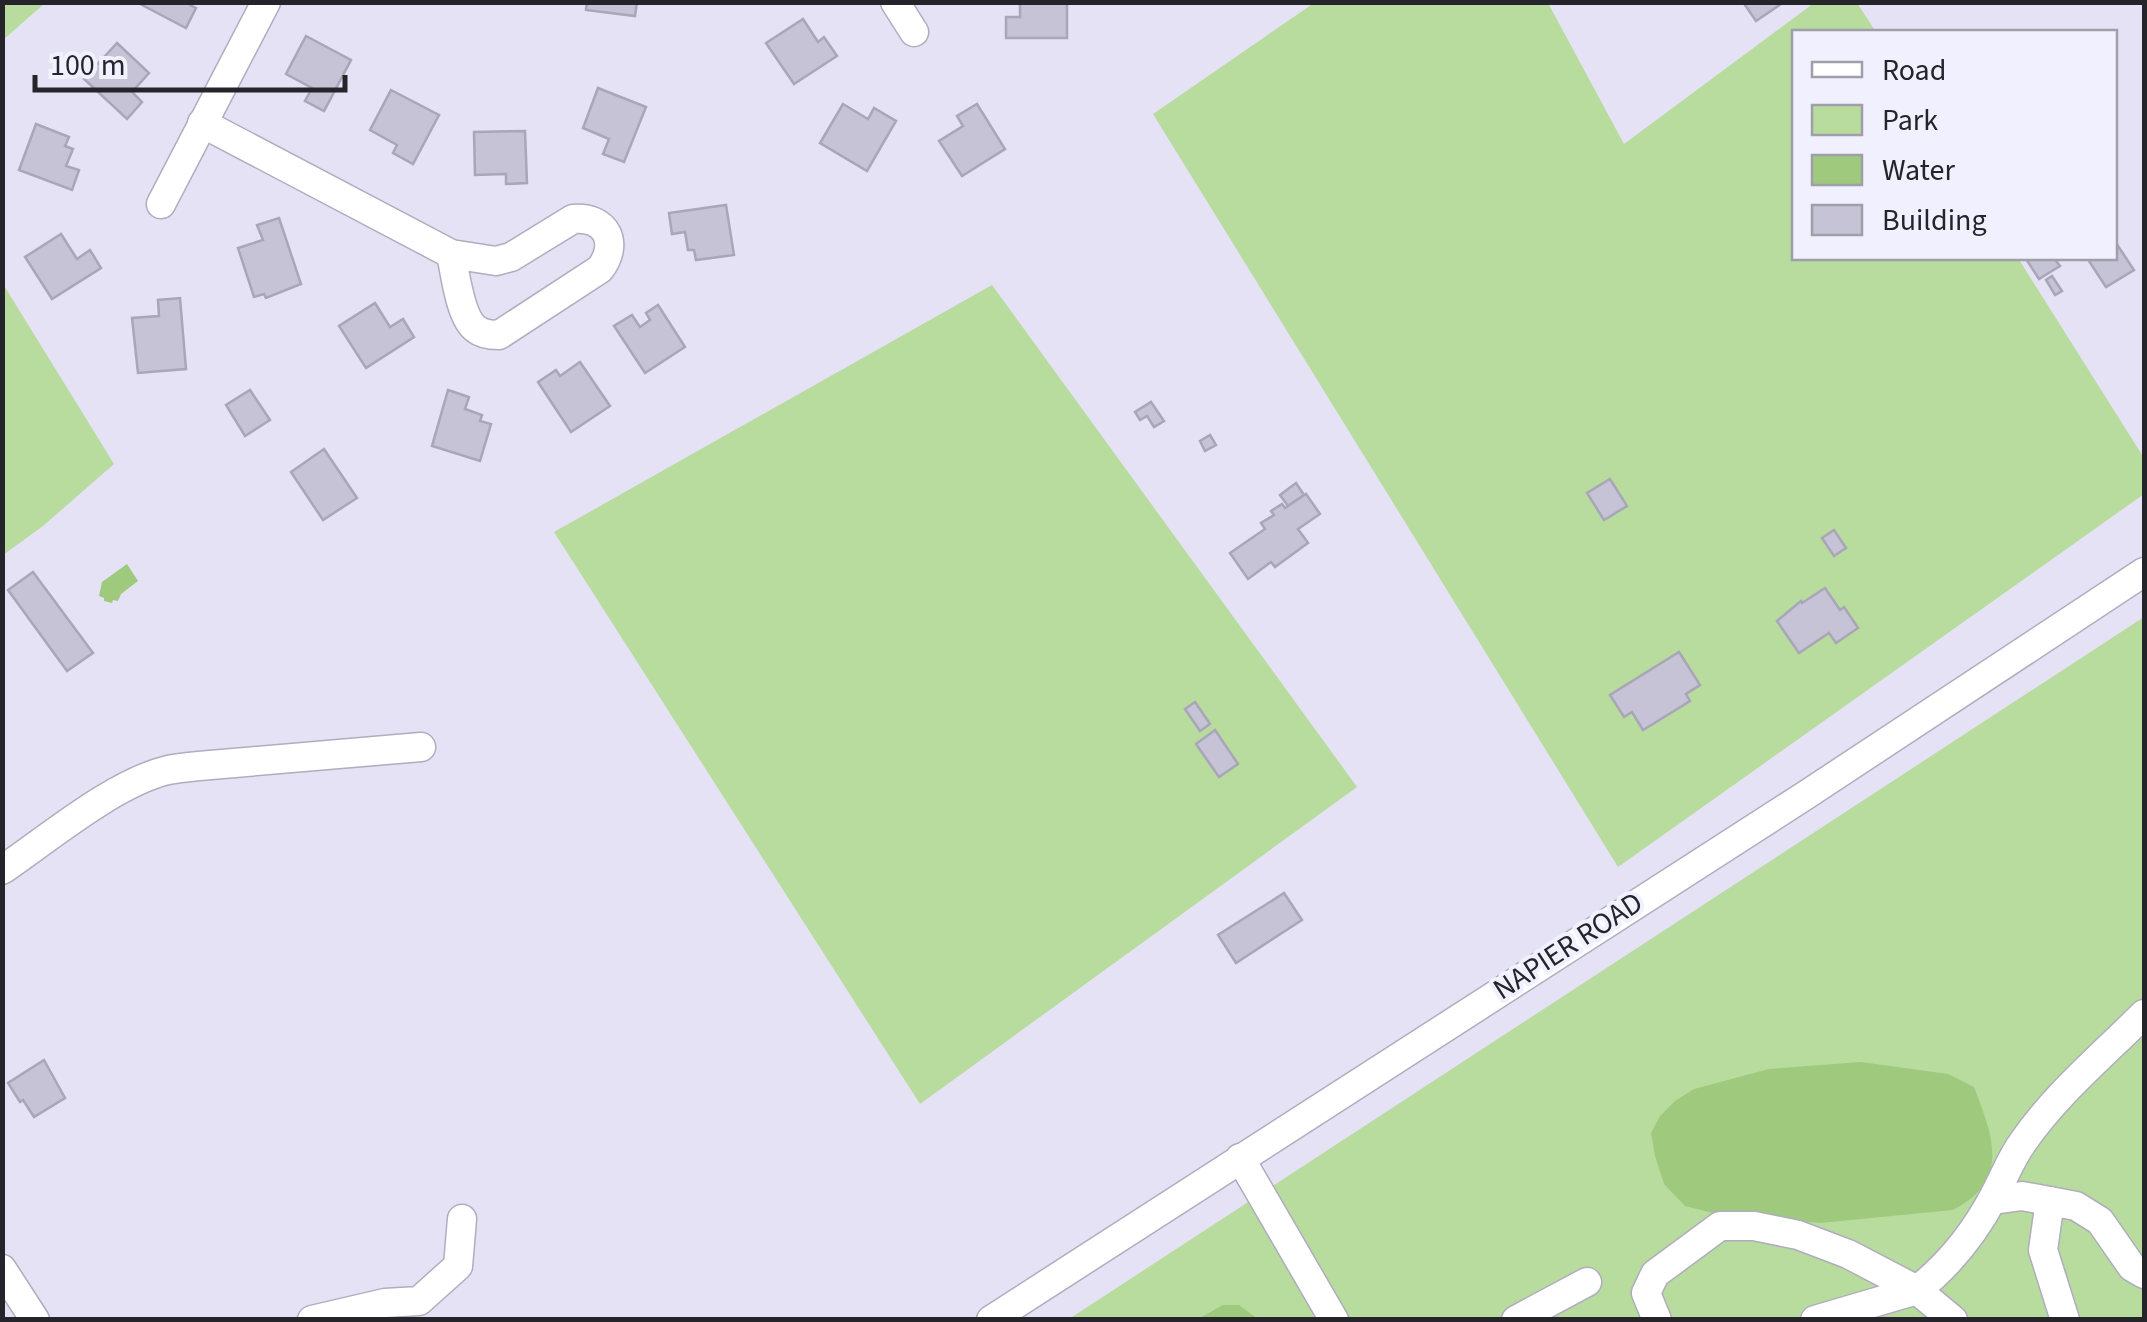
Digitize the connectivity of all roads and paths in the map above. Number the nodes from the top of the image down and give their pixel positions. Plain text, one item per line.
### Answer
1 (266, 2) edge
2 (895, 2) edge
3 (914, 32) dead end
4 (202, 123) junction
5 (161, 204) dead end
6 (451, 254) junction
7 (2144, 572) edge
8 (421, 747) dead end
9 (2, 870) edge
10 (2144, 1014) edge
11 (1240, 1158) junction
12 (1992, 1200) junction
13 (2050, 1202) junction
14 (462, 1219) dead end
15 (2144, 1274) edge
16 (6, 1281) edge
17 (1587, 1282) dead end
18 (1917, 1290) junction
19 (35, 1320) edge
20 (312, 1320) edge
21 (991, 1320) edge
22 (1334, 1320) edge
23 (1516, 1320) edge
24 (1657, 1320) edge
25 (1814, 1320) edge
26 (1954, 1320) edge
27 (2065, 1320) edge

1 - 4 street
2 - 3 street
4 - 5 street
4 - 6 street
6 - 6 street
7 - 11 street, NAPIER ROAD
8 - 9 street
10 - 12 street
11 - 21 street, NAPIER ROAD
11 - 22 street
12 - 13 street
12 - 18 street
13 - 15 street
13 - 27 street
14 - 20 street
16 - 19 street
17 - 23 street
18 - 24 street
18 - 25 street
18 - 26 street

